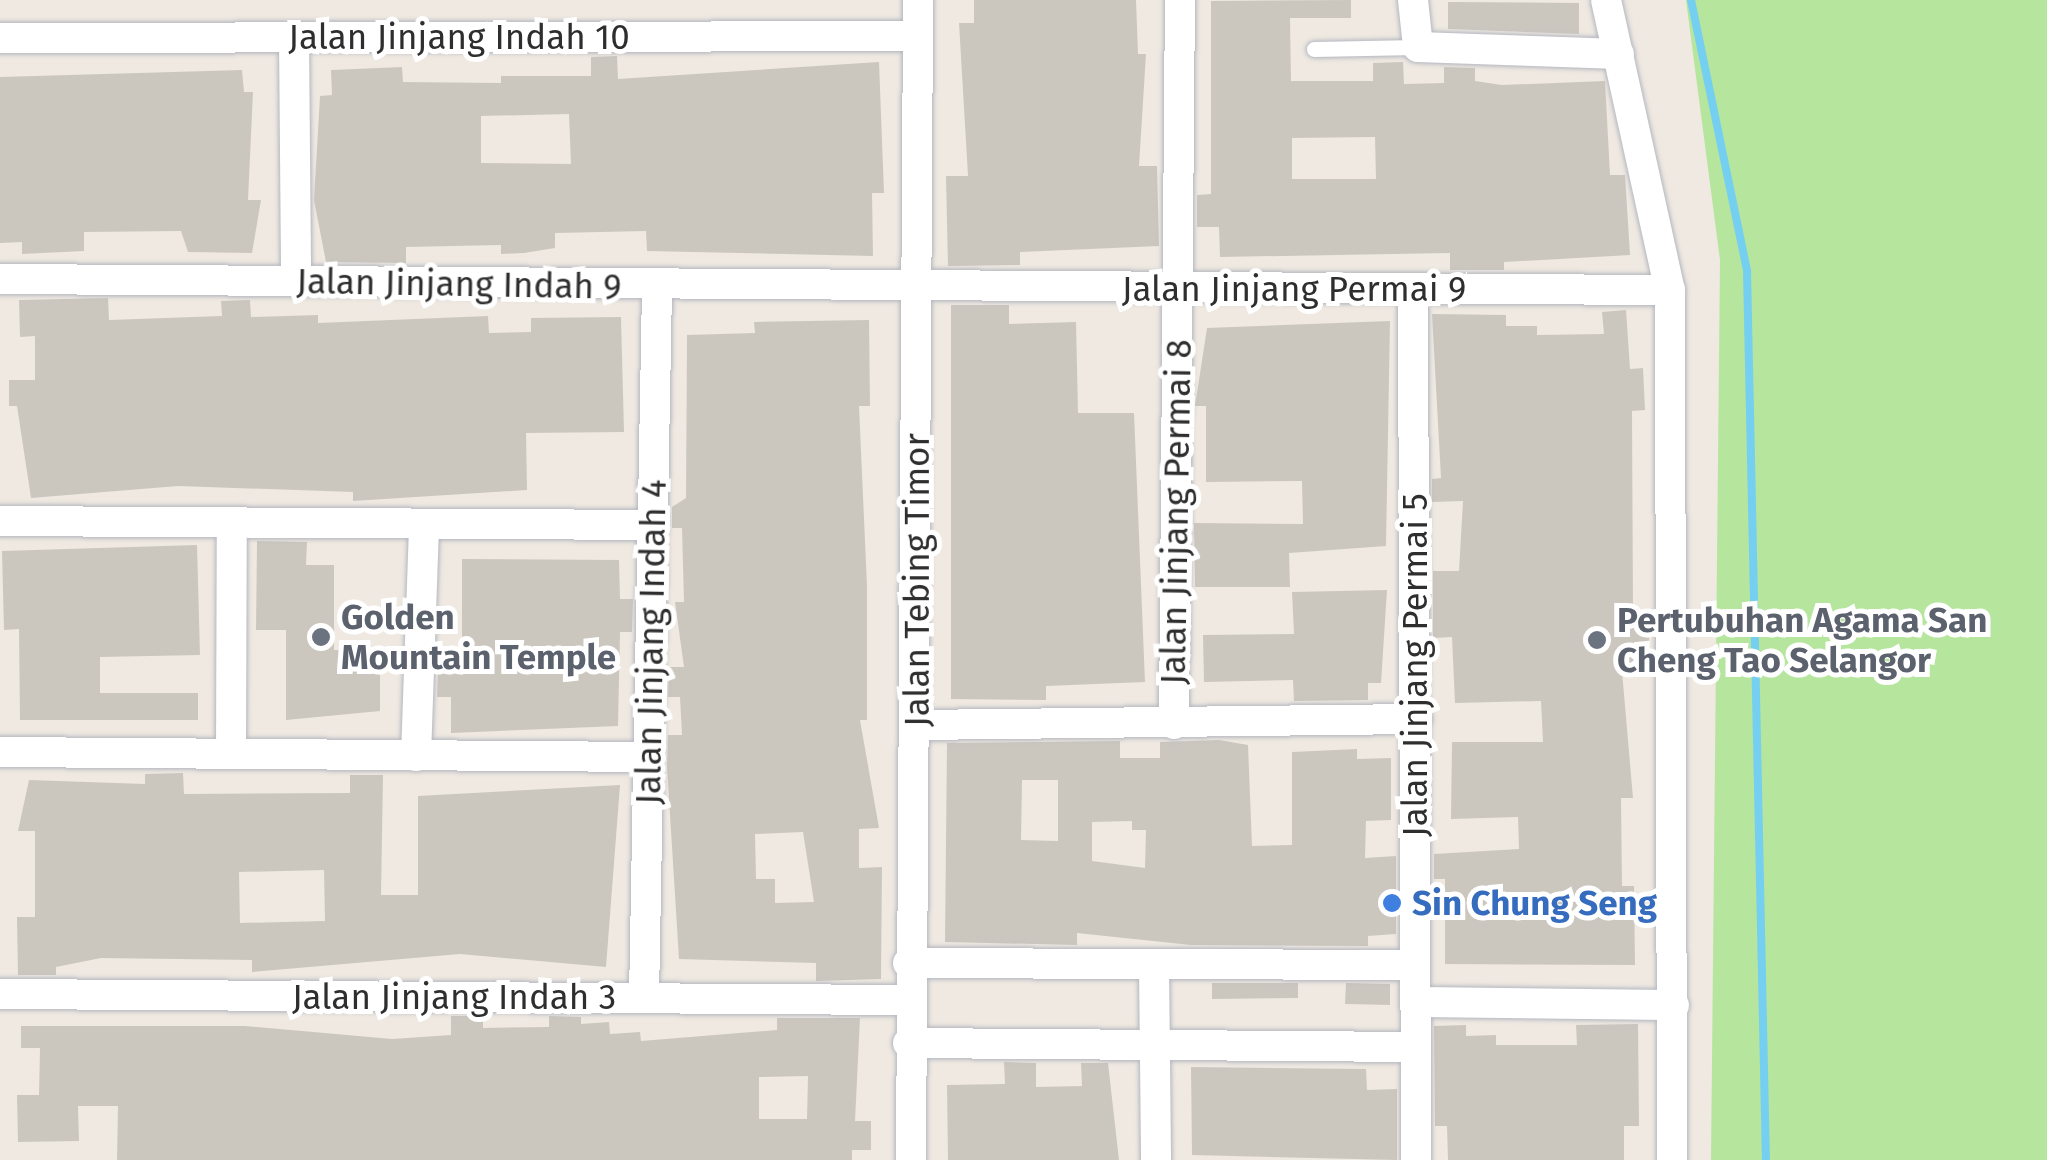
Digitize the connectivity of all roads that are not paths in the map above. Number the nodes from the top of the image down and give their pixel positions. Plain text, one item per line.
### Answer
1 (918, 0) edge
2 (1180, 0) edge
3 (1413, 0) edge
4 (1606, 0) edge
5 (918, 36) junction
6 (0, 38) edge
7 (294, 38) junction
8 (1418, 47) junction
9 (1314, 49) dead end
10 (1619, 54) junction
11 (0, 279) edge
12 (296, 282) junction
13 (657, 286) junction
14 (918, 288) junction
15 (1178, 289) junction
16 (1413, 290) junction
17 (1670, 290) junction
18 (0, 521) edge
19 (232, 522) junction
20 (424, 524) junction
21 (652, 525) junction
22 (1416, 719) junction
23 (1174, 724) junction
24 (917, 725) junction
25 (0, 752) edge
26 (231, 754) junction
27 (416, 756) junction
28 (648, 757) junction
29 (908, 963) junction
30 (1414, 964) junction
31 (1154, 965) junction
32 (0, 994) edge
33 (644, 998) junction
34 (908, 1000) junction
35 (1415, 1002) junction
36 (1674, 1005) junction
37 (908, 1043) junction
38 (1156, 1045) junction
39 (1415, 1047) junction
40 (911, 1160) edge
41 (1156, 1160) edge
42 (1416, 1160) edge
43 (1672, 1160) edge

1 - 5 street, Jalan Tebing Timor
2 - 15 street, Jalan Jinjang Permai 8
3 - 8 street
4 - 10 street
5 - 7 street, Jalan Jinjang Indah 10
5 - 14 street, Jalan Tebing Timor
6 - 7 street, Jalan Jinjang Indah 10
7 - 12 street
8 - 9 lane
8 - 10 street
10 - 17 street
11 - 12 street, Jalan Jinjang Indah 9
12 - 13 street, Jalan Jinjang Indah 9
13 - 14 street, Jalan Jinjang Indah 9
13 - 21 street, Jalan Jinjang Indah 4
14 - 15 street, Jalan Jinjang Permai 9
14 - 24 street, Jalan Tebing Timor
15 - 16 street, Jalan Jinjang Permai 9
15 - 23 street, Jalan Jinjang Permai 8
16 - 17 street, Jalan Jinjang Permai 9
16 - 22 street, Jalan Jinjang Permai 5
17 - 36 street
18 - 19 street
19 - 20 street
19 - 26 street
20 - 21 street
20 - 27 street
21 - 28 street, Jalan Jinjang Indah 4
22 - 23 street
22 - 30 street, Jalan Jinjang Permai 5
23 - 24 street
24 - 29 street, Jalan Tebing Timor
25 - 26 street
26 - 27 street
27 - 28 street
28 - 33 street, Jalan Jinjang Indah 4
29 - 31 street
29 - 34 street, Jalan Tebing Timor
30 - 31 street
30 - 35 street, Jalan Jinjang Permai 5
31 - 38 street
32 - 33 street, Jalan Jinjang Indah 3
33 - 34 street, Jalan Jinjang Indah 3
34 - 37 street, Jalan Tebing Timor
35 - 36 street
35 - 39 street, Jalan Jinjang Permai 5
36 - 43 street
37 - 38 street
37 - 40 street, Jalan Tebing Timor
38 - 39 street
38 - 41 street
39 - 42 street, Jalan Jinjang Permai 5

